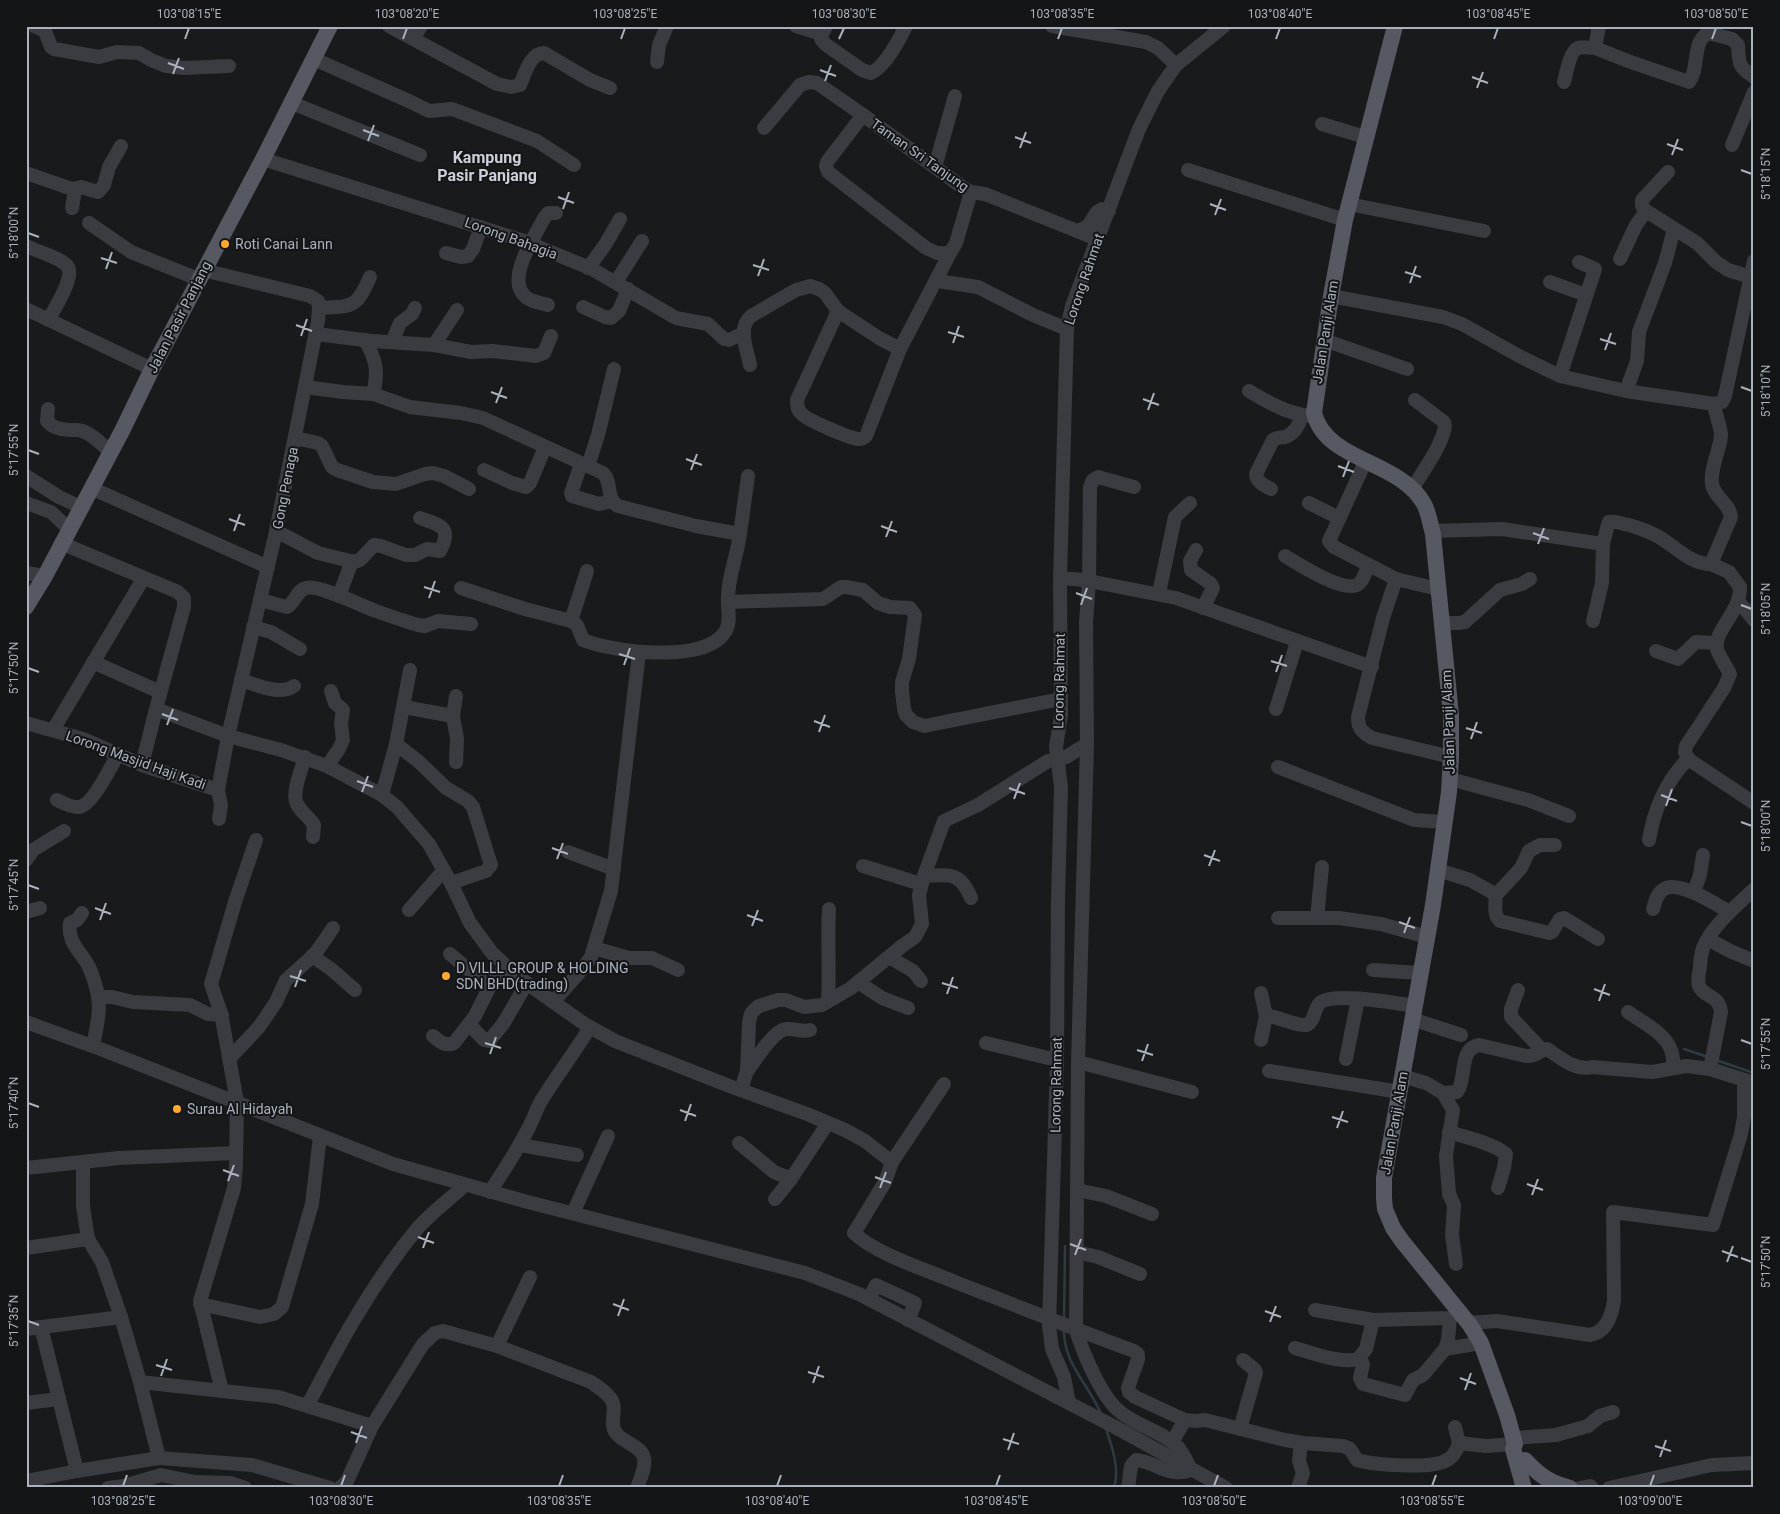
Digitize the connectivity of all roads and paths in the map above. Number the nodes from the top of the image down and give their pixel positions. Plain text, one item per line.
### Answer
1 (34, 26) edge
2 (330, 26) edge
3 (389, 26) edge
4 (421, 26) edge
5 (667, 26) edge
6 (796, 26) edge
7 (906, 26) edge
8 (1052, 26) edge
9 (1224, 26) edge
10 (1396, 26) edge
11 (1599, 26) edge
12 (824, 30) edge
13 (1700, 31) edge
14 (412, 38) junction
15 (1595, 48) junction
16 (314, 59) junction
17 (657, 62) dead end
18 (1176, 65) junction
19 (229, 66) dead end
20 (1754, 77) edge
21 (1564, 82) dead end
22 (610, 88) dead end
23 (1754, 92) edge
24 (955, 96) dead end
25 (292, 104) junction
26 (863, 116) junction
27 (1322, 124) dead end
28 (764, 128) dead end
29 (1366, 137) junction
30 (1732, 145) dead end
31 (121, 146) dead end
32 (420, 154) dead end
33 (263, 159) junction
34 (574, 165) dead end
35 (936, 167) junction
36 (1188, 170) dead end
37 (1668, 172) dead end
38 (26, 173) edge
39 (75, 190) junction
40 (971, 192) junction
41 (1349, 204) junction
42 (72, 208) dead end
43 (1109, 211) junction
44 (1646, 211) junction
45 (556, 213) dead end
46 (620, 219) dead end
47 (1345, 220) junction
48 (89, 223) dead end
49 (481, 227) junction
50 (1674, 229) junction
51 (1078, 231) junction
52 (1484, 231) dead end
53 (1097, 239) junction
54 (642, 242) dead end
55 (530, 243) junction
56 (26, 246) edge
57 (446, 253) dead end
58 (950, 253) junction
59 (1620, 258) dead end
60 (1754, 261) edge
61 (1579, 262) dead end
62 (588, 268) junction
63 (201, 274) junction
64 (370, 277) dead end
65 (1752, 277) edge
66 (936, 281) junction
67 (1550, 282) dead end
68 (622, 286) junction
69 (1586, 295) junction
70 (1331, 296) junction
71 (548, 305) dead end
72 (583, 307) dead end
73 (319, 308) junction
74 (415, 308) dead end
75 (26, 309) edge
76 (457, 310) dead end
77 (838, 311) junction
78 (48, 320) junction
79 (1067, 329) junction
80 (744, 333) junction
81 (316, 334) junction
82 (551, 336) dead end
83 (365, 340) junction
84 (1324, 340) junction
85 (392, 342) junction
86 (434, 345) junction
87 (900, 350) junction
88 (750, 365) dead end
89 (152, 369) junction
90 (614, 369) dead end
91 (1407, 369) dead end
92 (1560, 376) junction
93 (305, 387) junction
94 (1249, 391) dead end
95 (1626, 391) junction
96 (373, 394) junction
97 (1415, 400) dead end
98 (1714, 404) junction
99 (48, 409) dead end
100 (1308, 416) junction
101 (295, 438) junction
102 (545, 447) junction
103 (111, 452) junction
104 (1366, 460) junction
105 (584, 465) junction
106 (484, 470) dead end
107 (26, 476) edge
108 (748, 476) dead end
109 (1134, 486) dead end
110 (92, 488) junction
111 (469, 489) dead end
112 (1271, 489) dead end
113 (1412, 489) junction
114 (612, 501) junction
115 (26, 503) edge
116 (1190, 503) dead end
117 (1309, 503) dead end
118 (81, 507) junction
119 (420, 518) dead end
120 (1340, 518) junction
121 (69, 529) junction
122 (276, 531) junction
123 (1432, 531) junction
124 (740, 534) junction
125 (61, 543) junction
126 (1603, 544) junction
127 (1196, 550) dead end
128 (1284, 556) dead end
129 (352, 561) junction
130 (1711, 564) junction
131 (1368, 565) junction
132 (268, 567) junction
133 (587, 571) dead end
134 (26, 573) edge
135 (45, 576) junction
136 (1065, 578) junction
137 (143, 579) junction
138 (1396, 579) junction
139 (1530, 579) dead end
140 (1087, 580) junction
141 (461, 588) dead end
142 (1438, 589) junction
143 (1159, 593) junction
144 (338, 596) junction
145 (260, 600) junction
146 (1738, 601) junction
147 (728, 602) junction
148 (26, 607) edge
149 (1203, 608) junction
150 (1754, 620) edge
151 (571, 621) junction
152 (1593, 621) dead end
153 (1442, 622) junction
154 (471, 624) dead end
155 (254, 627) junction
156 (1297, 642) junction
157 (1717, 643) junction
158 (300, 649) dead end
159 (1656, 651) dead end
160 (639, 653) junction
161 (93, 662) junction
162 (1372, 667) junction
163 (410, 670) dead end
164 (241, 680) junction
165 (294, 686) dead end
166 (331, 691) dead end
167 (160, 692) junction
168 (456, 696) dead end
169 (1061, 699) junction
170 (404, 707) junction
171 (156, 709) junction
172 (1276, 709) dead end
173 (453, 716) junction
174 (26, 723) edge
175 (53, 730) junction
176 (228, 736) junction
177 (396, 744) junction
178 (1084, 745) junction
179 (118, 754) junction
180 (305, 757) junction
181 (1062, 757) junction
182 (1451, 757) junction
183 (1688, 759) junction
184 (456, 762) dead end
185 (142, 764) junction
186 (327, 766) junction
187 (1278, 767) dead end
188 (1450, 779) junction
189 (218, 790) junction
190 (382, 795) junction
191 (57, 800) dead end
192 (1754, 803) edge
193 (1569, 816) dead end
194 (219, 818) dead end
195 (1445, 822) junction
196 (64, 831) dead end
197 (313, 836) dead end
198 (256, 840) dead end
199 (1649, 840) dead end
200 (1555, 845) dead end
201 (568, 852) dead end
202 (1703, 855) dead end
203 (26, 860) edge
204 (863, 866) dead end
205 (1322, 867) dead end
206 (614, 869) junction
207 (444, 870) junction
208 (1438, 870) junction
209 (922, 880) junction
210 (451, 883) junction
211 (1754, 889) edge
212 (1694, 892) junction
213 (1496, 896) junction
214 (971, 898) dead end
215 (829, 908) dead end
216 (1653, 909) dead end
217 (409, 910) dead end
218 (1729, 912) junction
219 (82, 913) dead end
220 (1278, 918) dead end
221 (1317, 918) junction
222 (333, 928) dead end
223 (1427, 937) junction
224 (1598, 939) dead end
225 (1708, 939) junction
226 (594, 948) junction
227 (450, 954) dead end
228 (312, 956) junction
229 (889, 957) junction
230 (1754, 961) edge
231 (506, 967) junction
232 (678, 970) dead end
233 (1373, 970) dead end
234 (1420, 973) junction
235 (921, 981) dead end
236 (858, 982) junction
237 (527, 983) junction
238 (489, 987) junction
239 (355, 990) dead end
240 (1518, 990) dead end
241 (1261, 993) dead end
242 (98, 997) junction
243 (1358, 999) junction
244 (828, 1001) junction
245 (553, 1002) junction
246 (908, 1008) dead end
247 (1413, 1012) junction
248 (1628, 1012) dead end
249 (222, 1015) junction
250 (1266, 1016) junction
251 (26, 1022) edge
252 (469, 1024) junction
253 (590, 1027) junction
254 (810, 1030) dead end
255 (1461, 1035) dead end
256 (433, 1036) dead end
257 (1261, 1040) dead end
258 (986, 1043) dead end
259 (93, 1046) junction
260 (1542, 1050) junction
261 (229, 1059) junction
262 (1346, 1059) dead end
263 (1057, 1060) junction
264 (1078, 1062) junction
265 (1712, 1062) junction
266 (1674, 1067) junction
267 (747, 1071) junction
268 (1269, 1071) dead end
269 (1749, 1081) edge
270 (944, 1084) dead end
271 (1401, 1084) junction
272 (741, 1090) junction
273 (1192, 1092) dead end
274 (1443, 1093) junction
275 (237, 1102) junction
276 (828, 1123) junction
277 (1449, 1132) junction
278 (320, 1136) junction
279 (608, 1136) dead end
280 (739, 1143) dead end
281 (520, 1145) junction
282 (236, 1154) junction
283 (577, 1154) dead end
284 (82, 1162) junction
285 (892, 1162) junction
286 (26, 1168) edge
287 (791, 1179) junction
288 (464, 1184) junction
289 (1498, 1188) dead end
290 (1077, 1190) junction
291 (490, 1192) junction
292 (775, 1200) dead end
293 (573, 1213) junction
294 (1152, 1214) dead end
295 (88, 1239) junction
296 (26, 1248) edge
297 (1076, 1252) junction
298 (1456, 1264) dead end
299 (1140, 1274) dead end
300 (530, 1277) dead end
301 (200, 1304) junction
302 (1315, 1310) dead end
303 (121, 1317) junction
304 (1459, 1317) junction
305 (1051, 1319) junction
306 (1374, 1320) junction
307 (41, 1327) junction
308 (26, 1329) edge
309 (1074, 1330) junction
310 (1481, 1343) junction
311 (497, 1346) junction
312 (1295, 1348) dead end
313 (1445, 1349) junction
314 (1359, 1358) junction
315 (1243, 1360) dead end
316 (140, 1382) junction
317 (222, 1391) junction
318 (59, 1399) junction
319 (1140, 1399) junction
320 (26, 1403) edge
321 (1069, 1403) junction
322 (308, 1405) junction
323 (1613, 1412) dead end
324 (1133, 1420) junction
325 (1185, 1420) junction
326 (372, 1426) junction
327 (1455, 1426) dead end
328 (1240, 1429) junction
329 (1515, 1441) junction
330 (1172, 1442) junction
331 (1301, 1443) junction
332 (1459, 1443) junction
333 (159, 1458) junction
334 (1522, 1463) junction
335 (1754, 1463) edge
336 (77, 1470) junction
337 (1191, 1470) junction
338 (26, 1481) edge
339 (108, 1488) edge
340 (245, 1488) edge
341 (330, 1488) edge
342 (340, 1488) edge
343 (637, 1488) edge
344 (1128, 1488) edge
345 (1226, 1488) edge
346 (1298, 1488) edge
347 (1512, 1488) edge
348 (1524, 1488) edge
349 (1534, 1488) edge
350 (1570, 1488) edge
351 (1580, 1488) edge
352 (1592, 1488) edge
353 (1609, 1488) edge

1 - 19 street
2 - 16 main road, Jalan Pasir Panjang
3 - 14 street
4 - 14 street
5 - 17 street
6 - 12 street
7 - 12 street
8 - 18 street
9 - 18 street, Lorong Rahmat
10 - 29 main road, Jalan Panji Alam
11 - 15 street
13 - 15 street
13 - 20 street
14 - 22 street
15 - 21 street
16 - 25 main road, Jalan Pasir Panjang
16 - 34 street
18 - 43 street, Lorong Rahmat
23 - 30 street
24 - 35 street
25 - 32 street
25 - 33 main road, Jalan Pasir Panjang
26 - 28 street
26 - 35 street, Taman Sri Tanjung
26 - 58 street, Taman Sri Tanjung
27 - 29 street
29 - 41 main road, Jalan Panji Alam
31 - 39 street
33 - 49 street, Lorong Bahagia
33 - 63 main road, Jalan Pasir Panjang
35 - 40 street, Taman Sri Tanjung
36 - 47 street
37 - 44 street
38 - 39 street
39 - 42 street
40 - 51 street, Taman Sri Tanjung
40 - 58 street
41 - 47 main road, Jalan Panji Alam
41 - 52 street
43 - 51 street
43 - 53 street, Lorong Rahmat
44 - 50 street
44 - 59 street
45 - 55 street
46 - 62 street
47 - 70 main road, Jalan Panji Alam
48 - 63 street
49 - 55 street, Lorong Bahagia
49 - 57 street
50 - 65 street
50 - 95 street
51 - 53 street, Taman Sri Tanjung
53 - 79 street, Lorong Rahmat
54 - 68 street
55 - 62 street, Lorong Bahagia
55 - 71 street
56 - 78 street
58 - 66 street
60 - 65 street
61 - 69 street
62 - 68 street, Lorong Bahagia
63 - 73 street
63 - 89 main road, Jalan Pasir Panjang
64 - 73 street
65 - 98 street
66 - 79 street
66 - 87 street
67 - 69 street
68 - 72 street
68 - 80 street, Lorong Bahagia
69 - 92 street
70 - 84 main road, Jalan Panji Alam
70 - 92 street
73 - 81 street, Gong Penaga
74 - 85 street
75 - 78 street
76 - 86 street
77 - 80 street
77 - 87 street
77 - 87 street
78 - 89 street
79 - 136 street, Lorong Rahmat
80 - 88 street
81 - 83 street
81 - 93 street, Gong Penaga
82 - 86 street
83 - 85 street
83 - 96 street
84 - 91 street
84 - 100 main road, Jalan Panji Alam
85 - 86 street
89 - 103 main road, Jalan Pasir Panjang
90 - 105 street
92 - 95 street
93 - 96 street
93 - 101 street, Gong Penaga
94 - 100 street
95 - 98 street
96 - 102 street
97 - 113 street
98 - 130 street
99 - 103 street
100 - 104 main road, Jalan Panji Alam
100 - 112 street
101 - 111 street
101 - 122 street, Gong Penaga
102 - 105 street
102 - 106 street
103 - 110 main road, Jalan Pasir Panjang
104 - 113 main road, Jalan Panji Alam
104 - 120 street
105 - 114 street
105 - 114 street
107 - 118 street
108 - 124 street
109 - 140 street
110 - 118 main road, Jalan Pasir Panjang
110 - 132 street
113 - 123 main road, Jalan Panji Alam
114 - 124 street
115 - 121 street
116 - 143 street
117 - 120 street
118 - 121 main road, Jalan Pasir Panjang
119 - 129 street
120 - 131 street
121 - 125 main road, Jalan Pasir Panjang
122 - 129 street
122 - 132 street, Gong Penaga
123 - 126 street
123 - 142 main road, Jalan Panji Alam
124 - 147 street
125 - 135 main road, Jalan Pasir Panjang
125 - 137 street
126 - 130 street
126 - 152 street
127 - 149 street
128 - 131 street
129 - 144 street
130 - 146 street
131 - 138 street
132 - 145 street, Gong Penaga
133 - 151 street
134 - 135 street
135 - 148 main road, Jalan Pasir Panjang
136 - 140 street
136 - 169 street, Lorong Rahmat
137 - 161 street
137 - 167 street
138 - 142 street
138 - 162 street
139 - 153 street
140 - 143 street
140 - 178 street
141 - 151 street
142 - 153 main road, Jalan Panji Alam
143 - 149 street
144 - 145 street
144 - 154 street
145 - 155 street, Gong Penaga
146 - 150 street
146 - 157 street
147 - 160 street
147 - 169 street
149 - 156 street
151 - 160 street
153 - 182 main road, Jalan Panji Alam
155 - 158 street
155 - 164 street, Gong Penaga
156 - 162 street
156 - 172 street
157 - 159 street
157 - 183 street
160 - 206 street
161 - 167 street
161 - 175 street
162 - 182 street
163 - 170 street
164 - 165 street
164 - 176 street, Gong Penaga
166 - 186 street
167 - 171 street
168 - 173 street
169 - 181 street, Lorong Rahmat
170 - 173 street
170 - 177 street
171 - 176 street
171 - 185 street
173 - 184 street
174 - 175 street, Lorong Masjid Haji Kadi
175 - 179 street, Lorong Masjid Haji Kadi
176 - 180 street
176 - 189 street, Gong Penaga
177 - 190 street
177 - 210 street
178 - 181 street
178 - 264 street
179 - 185 street, Lorong Masjid Haji Kadi
179 - 191 street
180 - 186 street
180 - 197 street
181 - 209 street
181 - 263 street, Lorong Rahmat
182 - 188 main road, Jalan Panji Alam
183 - 192 street
183 - 199 street
185 - 189 street, Lorong Masjid Haji Kadi
186 - 190 street
187 - 195 street
188 - 193 street
188 - 195 main road, Jalan Panji Alam
189 - 194 street, Lorong Masjid Haji Kadi
190 - 207 street
195 - 208 main road, Jalan Panji Alam
196 - 203 street
198 - 249 street
200 - 213 street
201 - 206 street
202 - 212 street
204 - 209 street
205 - 221 street
206 - 226 street
207 - 210 street
207 - 217 street
208 - 213 street
208 - 223 main road, Jalan Panji Alam
209 - 214 street
209 - 229 street
210 - 231 street
211 - 218 street
212 - 216 street
212 - 218 street
213 - 224 street
215 - 244 street
218 - 225 street
219 - 242 street
220 - 221 street
221 - 223 street
222 - 228 street
223 - 234 main road, Jalan Panji Alam
225 - 230 street
225 - 265 street
226 - 232 street
226 - 245 street
227 - 238 street
228 - 239 street
228 - 261 street
229 - 235 street
229 - 236 street
231 - 237 street
231 - 238 street
233 - 234 street
234 - 247 main road, Jalan Panji Alam
236 - 244 street
236 - 246 street
237 - 245 street
237 - 252 street
238 - 252 street
240 - 260 street
241 - 250 street
242 - 249 street
242 - 259 street
243 - 247 street
243 - 250 street
243 - 262 street
244 - 267 street
245 - 253 street
247 - 255 street
247 - 271 main road, Jalan Panji Alam
248 - 266 street
249 - 261 street
250 - 257 street
251 - 259 street
252 - 256 street
253 - 272 street
253 - 281 street
254 - 267 street
258 - 263 street
259 - 275 street
260 - 266 street
260 - 274 street
261 - 275 street
263 - 305 street, Lorong Rahmat
264 - 273 street
264 - 290 street
265 - 266 street
265 - 269 street
267 - 272 street
268 - 271 street
269 - 304 street
270 - 285 street
271 - 274 street
271 - 304 main road, Jalan Panji Alam
272 - 276 street
274 - 277 street
275 - 278 street
275 - 282 street
276 - 285 street
276 - 287 street
277 - 289 street
277 - 298 street
278 - 288 street
278 - 301 street
279 - 293 street
280 - 287 street
281 - 283 street
281 - 291 street
282 - 284 street
282 - 301 street
284 - 286 street
284 - 295 street
285 - 305 street
287 - 292 street
288 - 291 street
288 - 322 street
290 - 294 street
290 - 297 street
291 - 293 street
293 - 321 street
295 - 296 street
295 - 303 street
297 - 299 street
297 - 309 street
300 - 311 street
301 - 317 street
302 - 306 street
303 - 307 street
303 - 316 street
304 - 306 street
304 - 310 main road, Jalan Panji Alam
304 - 313 street
305 - 309 street
305 - 321 street, Lorong Rahmat
306 - 314 street
307 - 308 street
307 - 318 street
309 - 319 street
309 - 324 street
310 - 313 street
310 - 329 main road, Jalan Panji Alam
311 - 326 street
311 - 343 street
312 - 314 street
313 - 314 street
315 - 328 street
316 - 317 street
316 - 333 street
317 - 322 street
318 - 320 street
318 - 336 street
319 - 324 street
319 - 325 street
321 - 337 street
322 - 326 street
323 - 329 street
324 - 330 street
325 - 328 street
325 - 330 street
326 - 342 street
327 - 332 street
328 - 331 street
329 - 332 street
329 - 334 main road, Jalan Panji Alam
330 - 337 street
331 - 332 street
331 - 346 street
333 - 336 street
333 - 341 street
334 - 347 main road
334 - 348 main road, Jalan Panji Alam
334 - 349 main road, Jalan Panji Alam
334 - 350 main road
335 - 353 street
336 - 338 street
337 - 344 street
337 - 345 street
339 - 340 street
351 - 352 street

